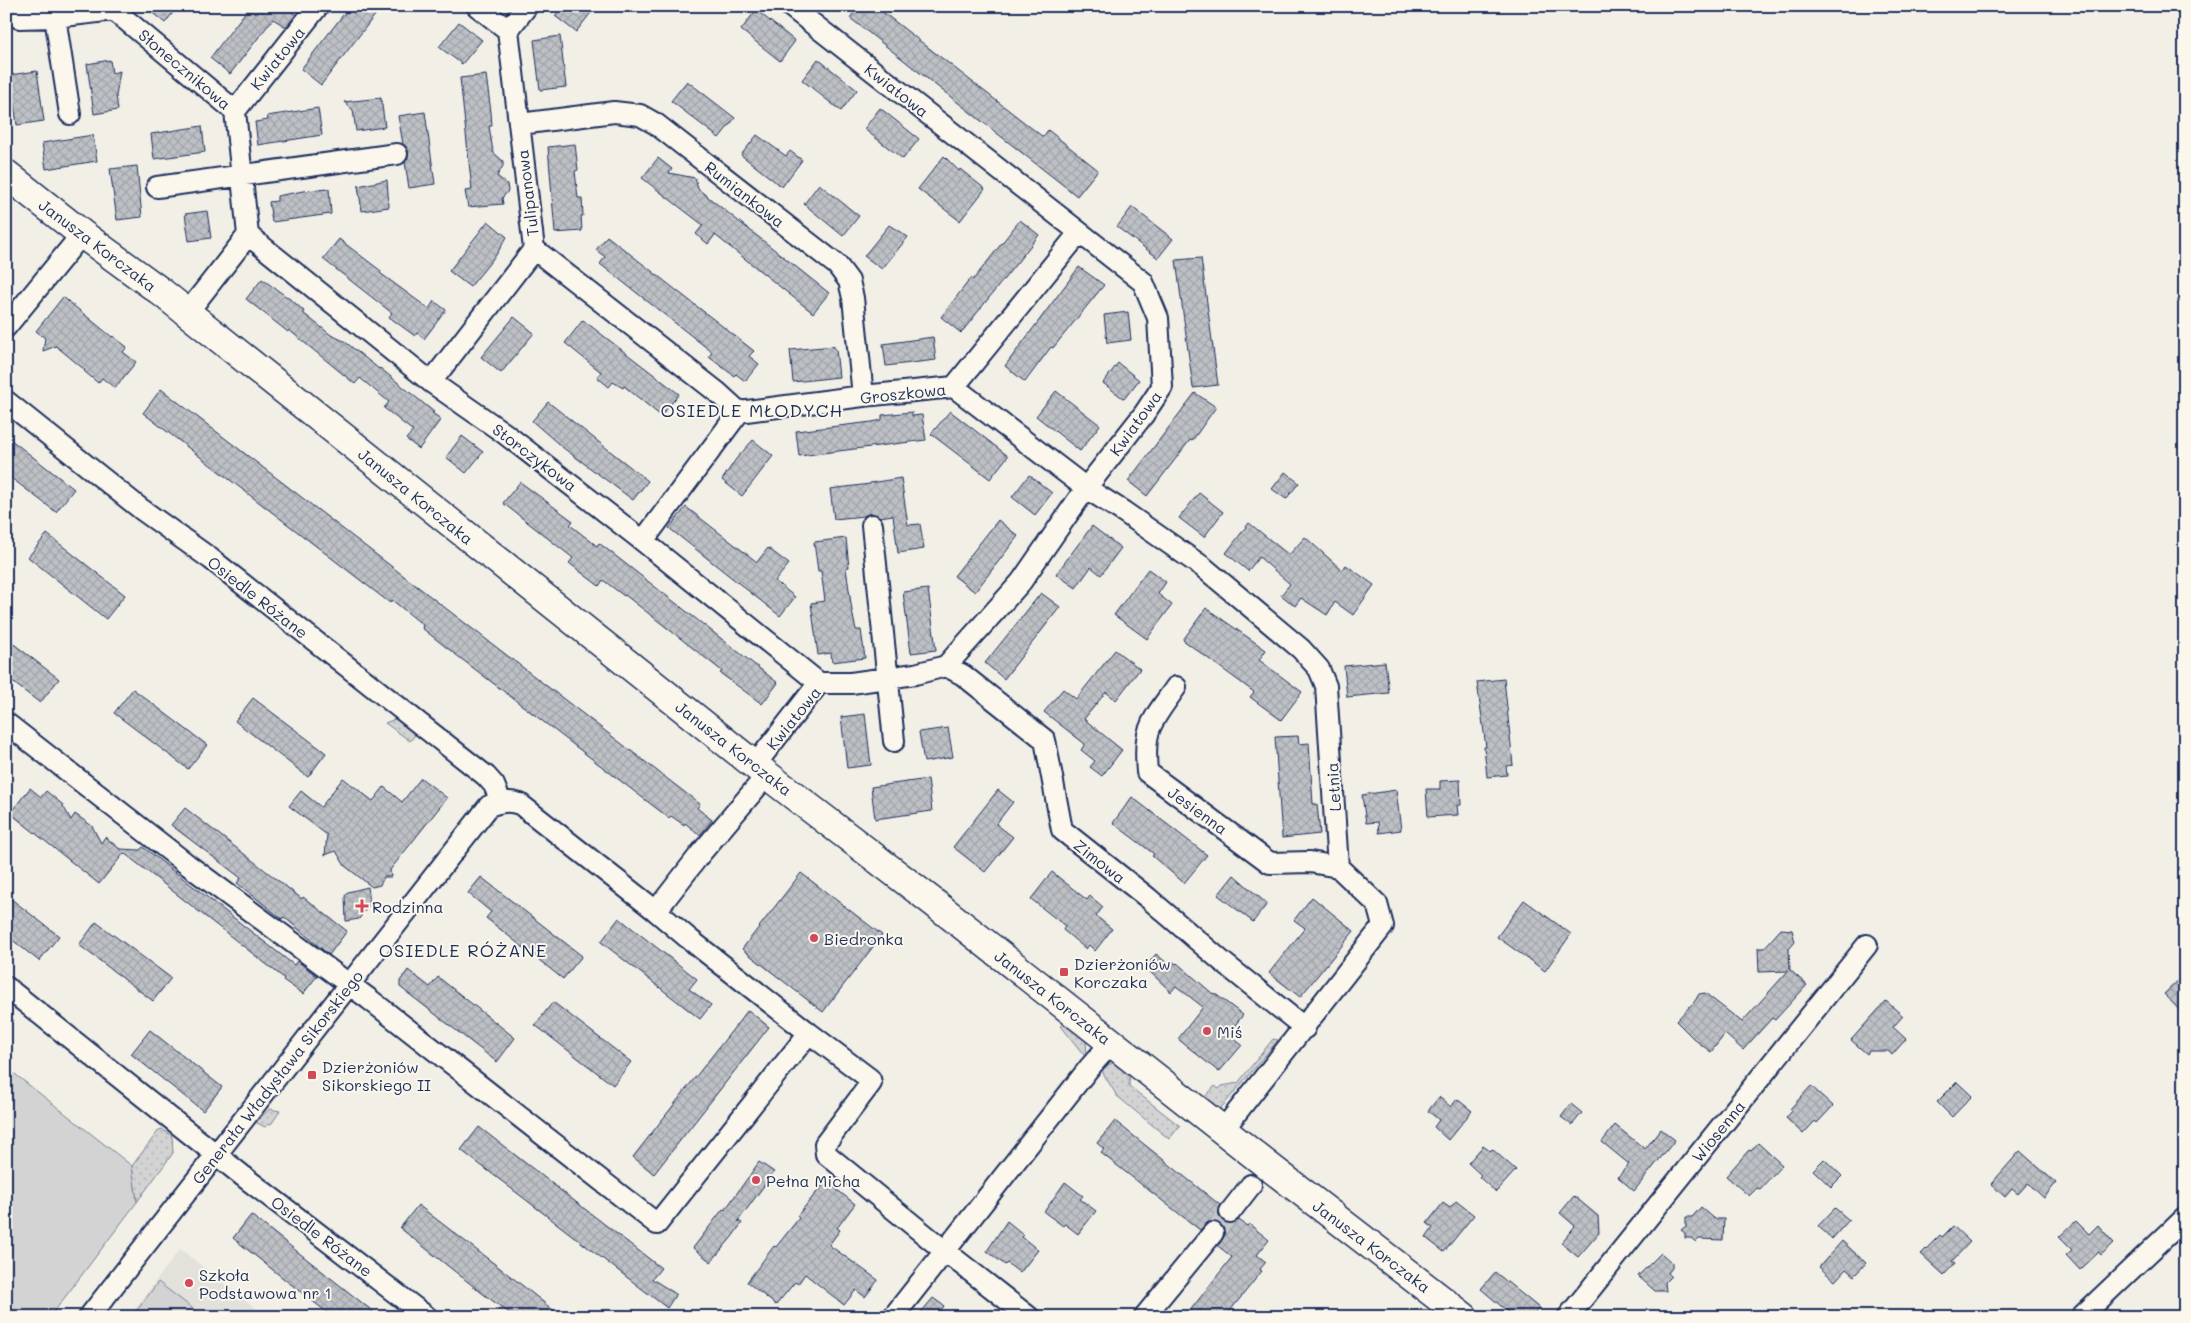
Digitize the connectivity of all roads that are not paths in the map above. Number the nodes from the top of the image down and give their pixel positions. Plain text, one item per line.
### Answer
1 (318, 6) edge
2 (477, 6) edge
3 (528, 6) edge
4 (790, 6) edge
5 (115, 8) edge
6 (55, 17) junction
7 (19, 18) dead end
8 (508, 30) junction
9 (235, 111) junction
10 (70, 114) dead end
11 (520, 124) junction
12 (397, 154) dead end
13 (6, 174) edge
14 (241, 176) junction
15 (157, 187) dead end
16 (1078, 233) junction
17 (82, 234) junction
18 (248, 235) junction
19 (534, 249) junction
20 (187, 313) junction
21 (6, 327) edge
22 (431, 382) junction
23 (954, 388) junction
24 (863, 396) junction
25 (6, 401) edge
26 (740, 412) junction
27 (1086, 488) junction
28 (872, 525) dead end
29 (644, 541) junction
30 (946, 666) junction
31 (888, 677) junction
32 (819, 683) junction
33 (1176, 687) dead end
34 (6, 722) edge
35 (894, 741) dead end
36 (761, 770) junction
37 (501, 802) junction
38 (1338, 867) junction
39 (656, 911) junction
40 (1867, 945) dead end
41 (349, 985) junction
42 (6, 987) edge
43 (1304, 1028) junction
44 (809, 1033) junction
45 (1112, 1042) junction
46 (1223, 1130) junction
47 (218, 1154) junction
48 (1251, 1186) dead end
49 (1230, 1212) tunnel mouth
50 (2185, 1218) edge
51 (1213, 1233) tunnel mouth
52 (946, 1252) junction
53 (89, 1317) edge
54 (427, 1317) edge
55 (893, 1317) edge
56 (1029, 1317) edge
57 (1144, 1317) edge
58 (1464, 1317) edge
59 (1568, 1317) edge
60 (2081, 1317) edge

1 - 9 street, Kwiatowa
2 - 8 street
3 - 8 street
4 - 16 street, Kwiatowa
5 - 6 street, Słonecznikowa
5 - 9 street, Słonecznikowa
6 - 7 street, Słonecznikowa
6 - 10 street
8 - 11 street, Tulipanowa
9 - 14 street, Słonecznikowa
11 - 19 street, Tulipanowa
11 - 24 street, Rumiankowa
12 - 14 street
13 - 17 street, Janusza Korczaka
14 - 15 street
14 - 18 street, Słonecznikowa
16 - 23 street
16 - 27 street, Kwiatowa
17 - 20 street, Janusza Korczaka
17 - 21 street
18 - 20 street
18 - 22 street, Storczykowa
19 - 22 street, Tulipanowa
19 - 26 street
20 - 36 street, Janusza Korczaka
22 - 29 street, Storczykowa
23 - 24 street, Groszkowa
23 - 27 street, Groszkowa
24 - 26 street, Groszkowa
25 - 37 street, Osiedle Różane
26 - 29 street
27 - 30 street, Kwiatowa
27 - 38 street, Letnia
28 - 31 street
29 - 32 street, Storczykowa
30 - 31 street, Kwiatowa
30 - 43 street, Zimowa
31 - 32 street, Kwiatowa
31 - 35 street
32 - 36 street, Kwiatowa
33 - 38 street, Jesienna
34 - 41 street
36 - 39 street
36 - 45 street, Janusza Korczaka
37 - 39 street
37 - 41 street, Generała Władysława Sikorskiego
38 - 43 street
39 - 44 street
40 - 59 street, Wiosenna
41 - 44 street
41 - 47 street, Generała Władysława Sikorskiego
42 - 47 street, Osiedle Różane
43 - 46 street
44 - 52 street
45 - 46 street, Janusza Korczaka
45 - 52 street
46 - 58 street, Janusza Korczaka
47 - 53 street, Generała Władysława Sikorskiego
47 - 54 street, Osiedle Różane
48 - 49 street
50 - 60 street
51 - 57 street
52 - 55 street
52 - 56 street

